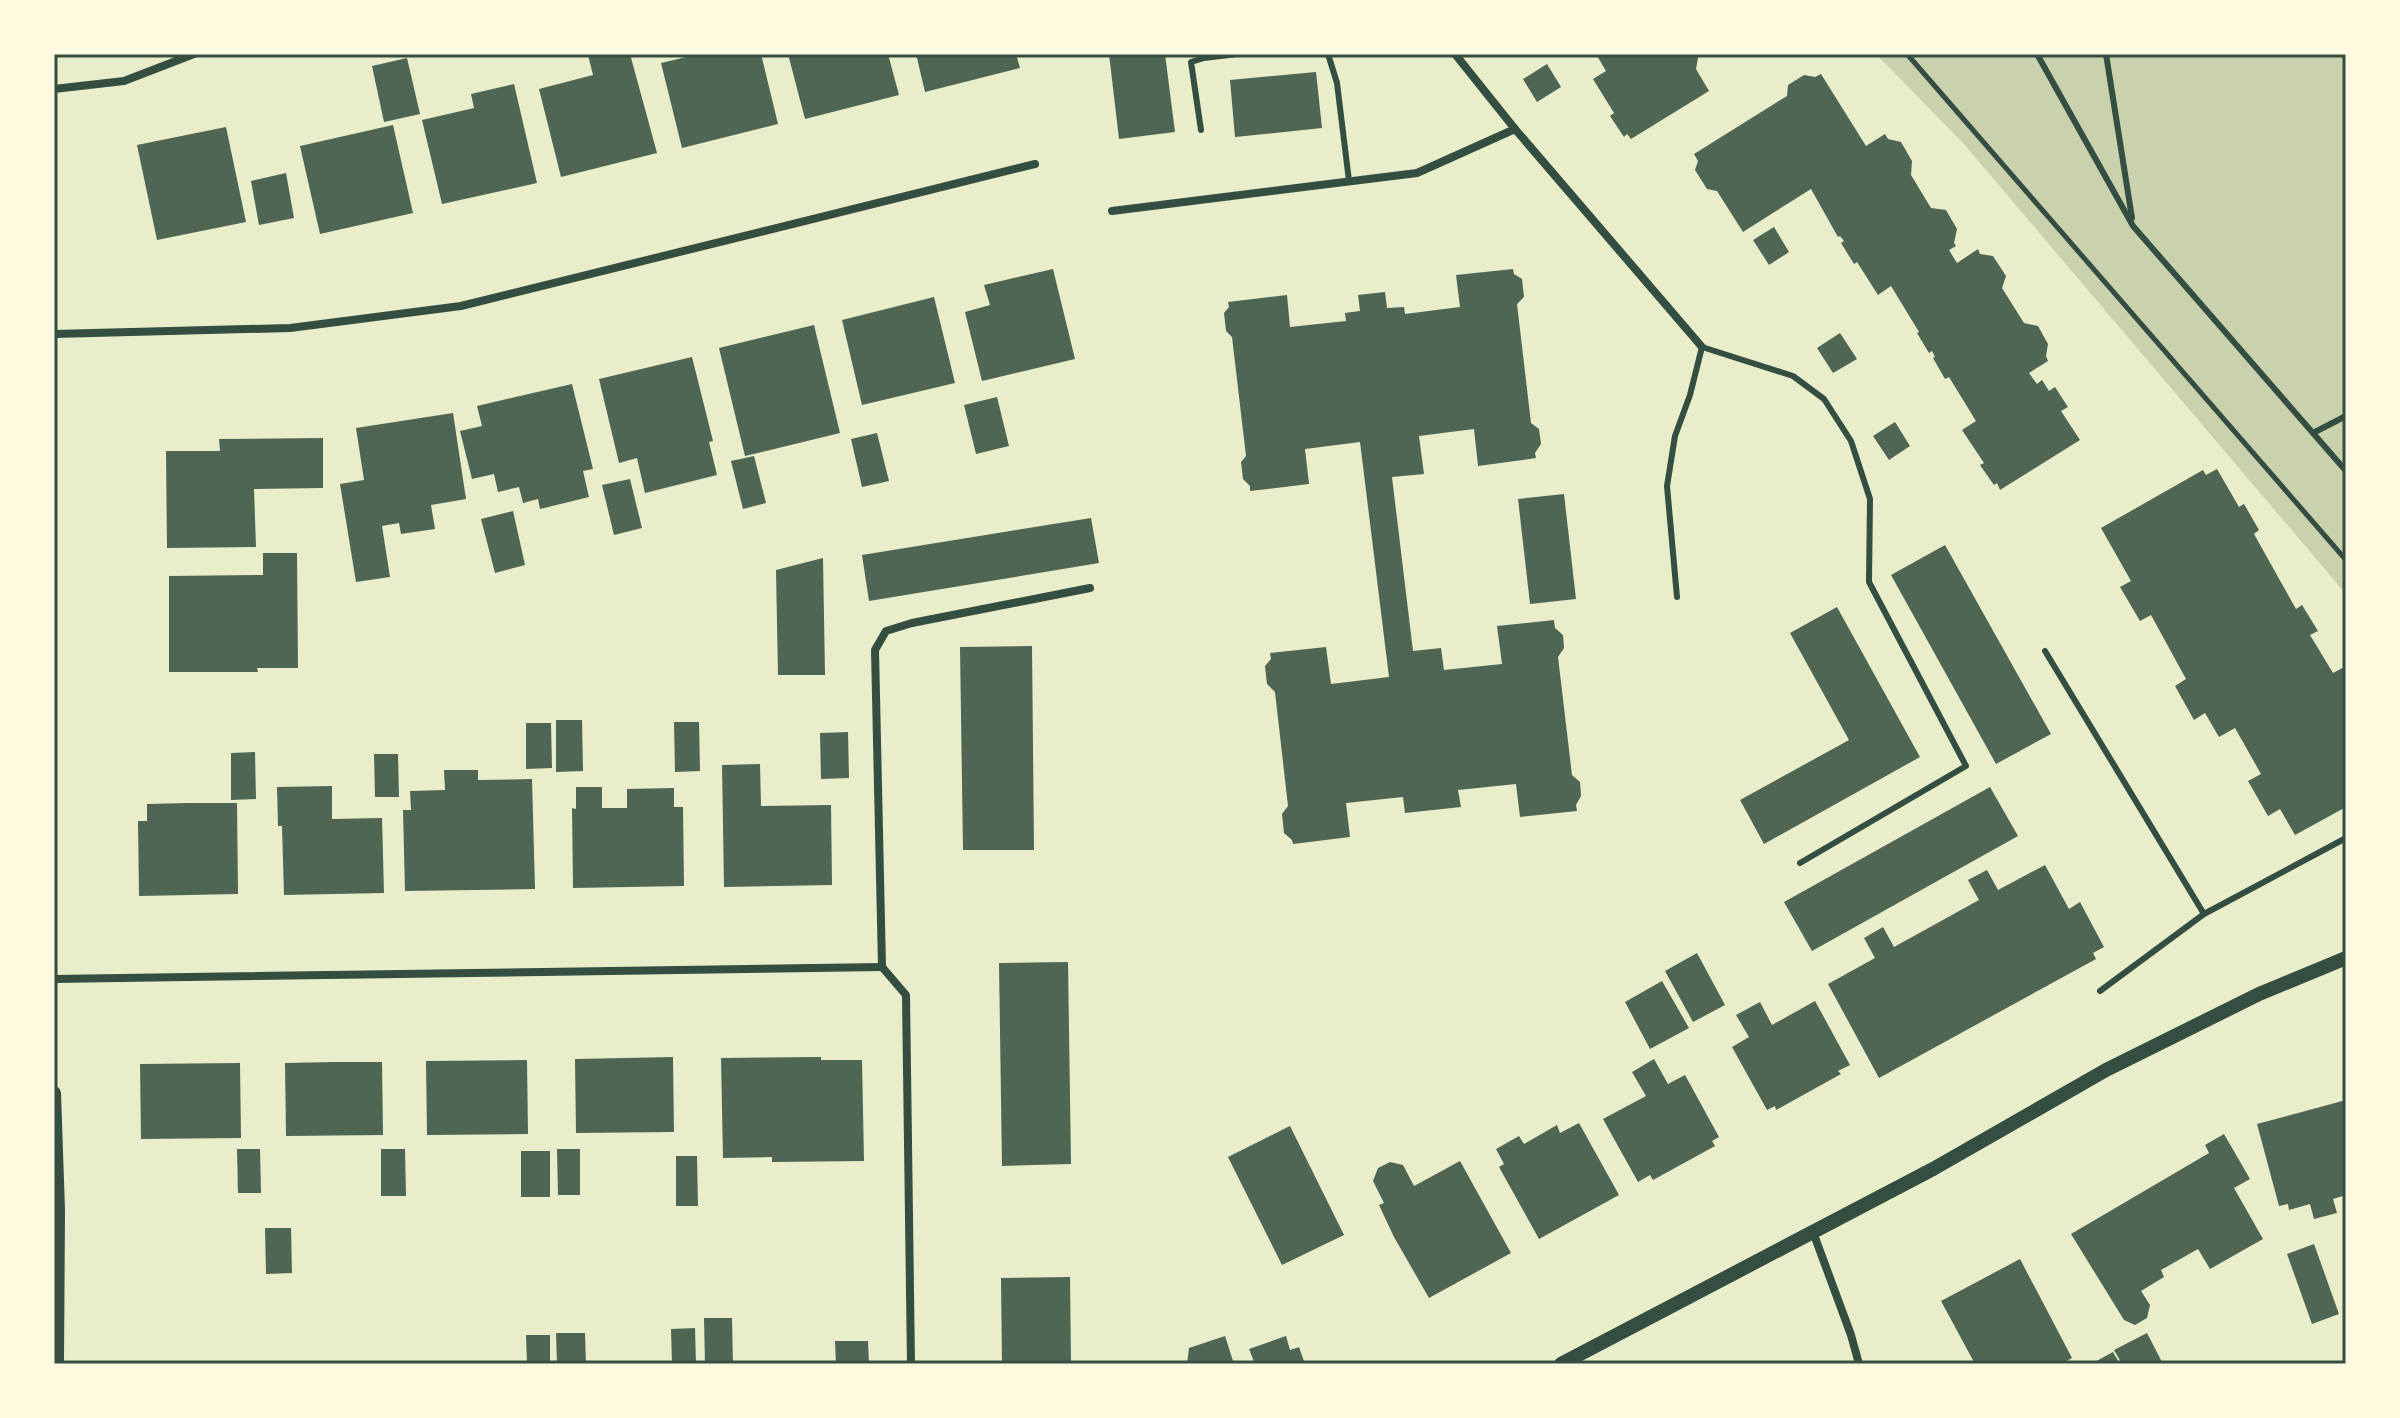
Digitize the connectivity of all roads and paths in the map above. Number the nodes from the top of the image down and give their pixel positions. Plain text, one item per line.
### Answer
1 (194, 54) edge
2 (1237, 54) edge
3 (1328, 54) edge
4 (1455, 54) edge
5 (1907, 54) edge
6 (2037, 54) edge
7 (2106, 54) edge
8 (54, 89) edge
9 (1515, 129) junction
10 (1201, 130) dead end
11 (1035, 164) dead end
12 (1349, 181) junction
13 (1112, 211) dead end
14 (2133, 226) junction
15 (54, 334) edge
16 (1702, 347) junction
17 (2346, 416) edge
18 (2313, 433) junction
19 (2346, 471) edge
20 (2346, 560) edge
21 (1090, 588) dead end
22 (1677, 597) dead end
23 (2045, 651) dead end
24 (2346, 838) edge
25 (1800, 863) dead end
26 (2204, 914) junction
27 (2346, 958) edge
28 (882, 967) junction
29 (54, 979) edge
30 (2100, 991) dead end
31 (54, 1093) edge
32 (56, 1214) edge
33 (1813, 1232) junction
34 (57, 1364) edge
35 (911, 1364) edge
36 (1561, 1364) edge
37 (1859, 1364) edge

1 - 8 street
2 - 10 lane
3 - 12 lane
4 - 9 street
5 - 20 path
6 - 14 lane
7 - 14 lane
9 - 12 street
9 - 16 street
11 - 15 street
12 - 13 street
14 - 18 lane
16 - 22 lane
16 - 25 lane
17 - 18 lane
18 - 19 lane
21 - 28 street
23 - 26 lane
24 - 26 lane
26 - 30 lane
27 - 33 street
28 - 29 street
28 - 35 street
31 - 32 street
32 - 34 street
33 - 36 street
33 - 37 street

